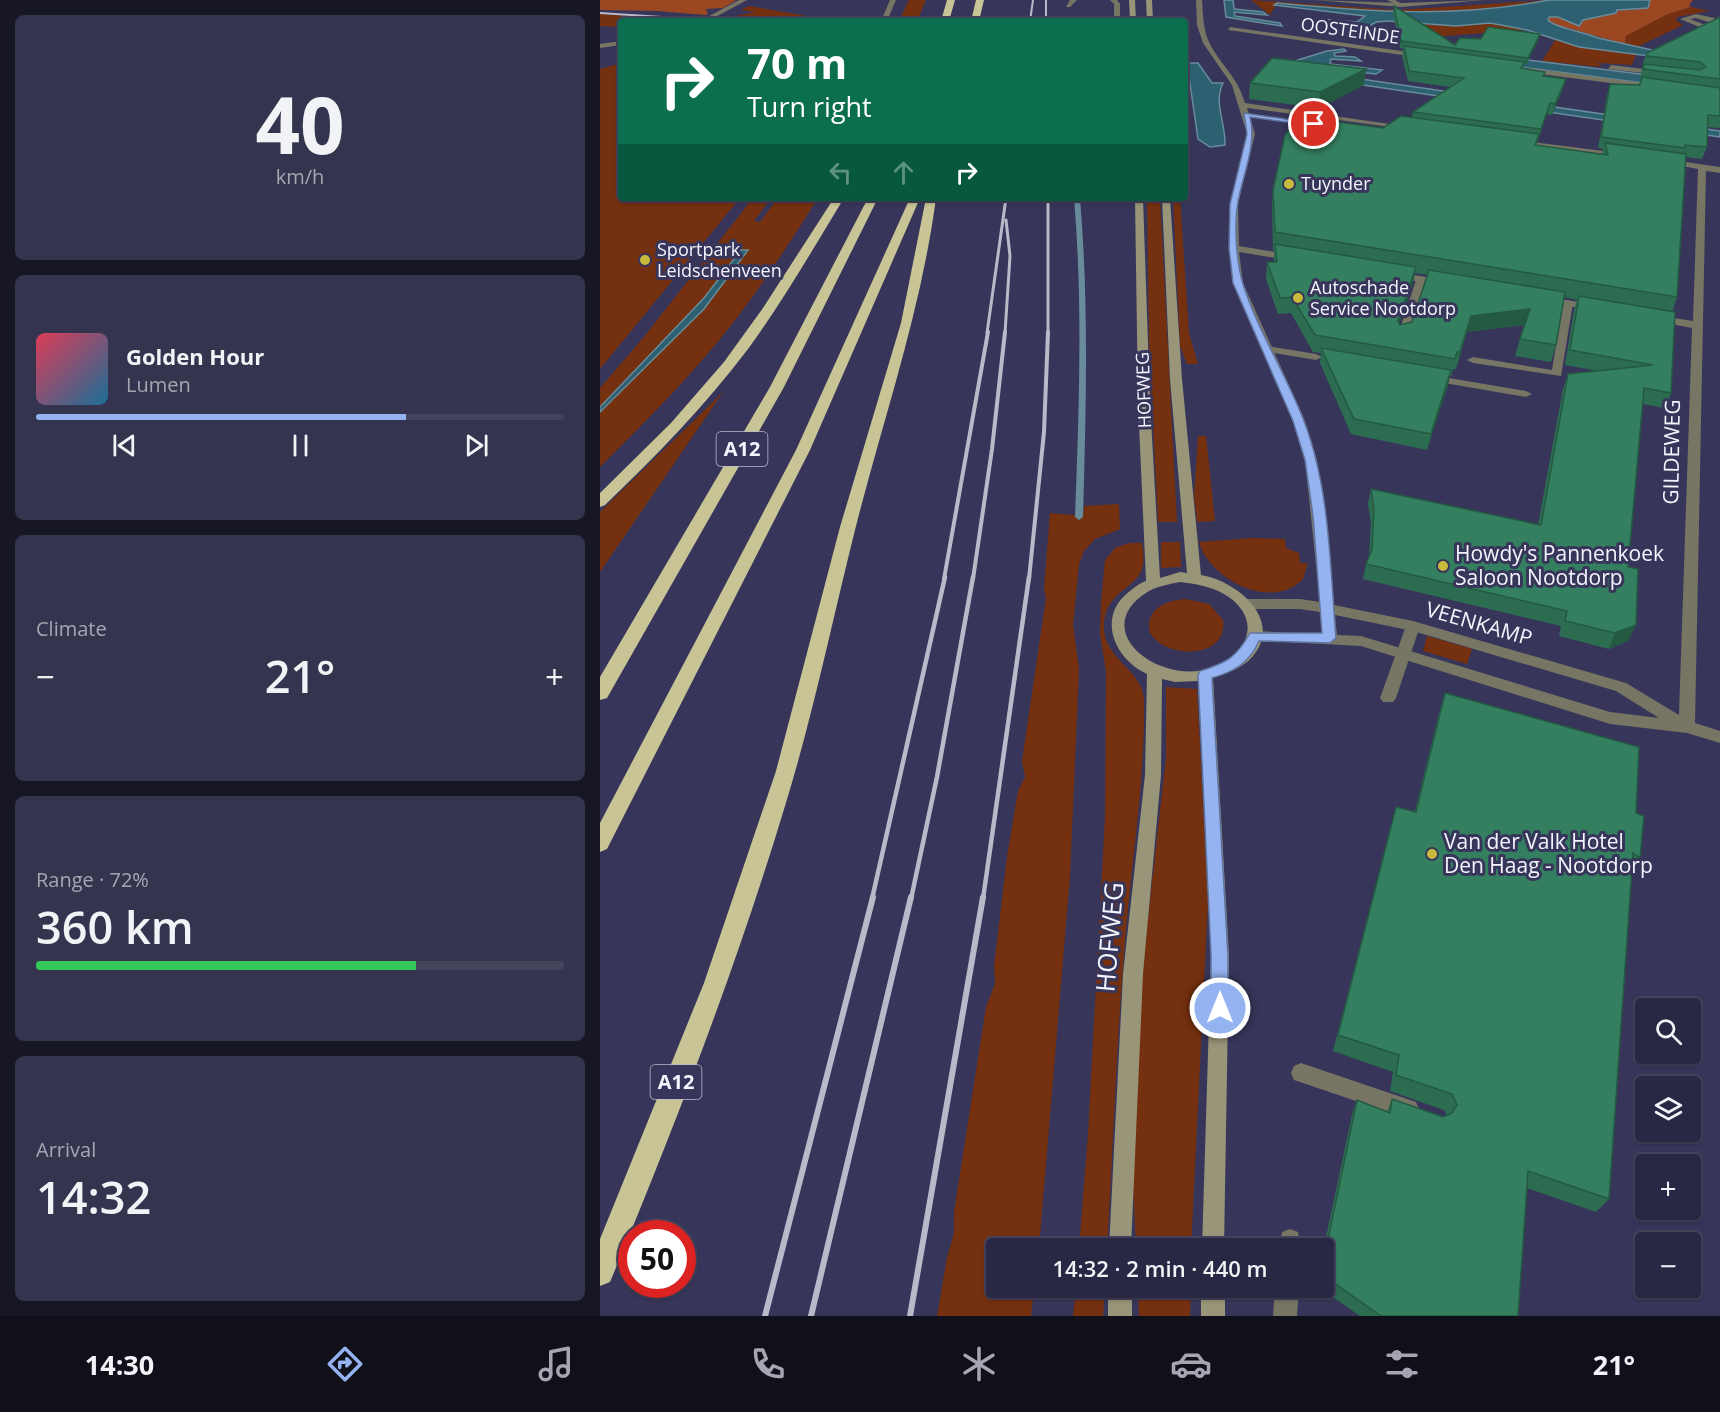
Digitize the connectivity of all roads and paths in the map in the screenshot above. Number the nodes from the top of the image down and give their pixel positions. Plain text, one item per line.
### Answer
1 (744, 0) edge
2 (893, 0) edge
3 (951, 0) edge
4 (980, 0) edge
5 (1074, 0) edge
6 (1113, 0) edge
7 (1132, 0) edge
8 (1149, 0) edge
9 (1199, 0) edge
10 (1317, 0) edge
11 (1390, 0) edge
12 (1482, 0) edge
13 (1401, 5) junction
14 (1068, 6) dead end
15 (1717, 12) dead end
16 (1707, 17) dead end
17 (709, 18) edge
18 (885, 18) edge
19 (946, 18) edge
20 (976, 18) edge
21 (1117, 18) edge
22 (1133, 18) edge
23 (1150, 18) edge
24 (1230, 30) dead end
25 (618, 43) edge
26 (600, 46) edge
27 (1431, 57) edge
28 (1514, 68) edge
29 (1675, 75) edge
30 (1609, 80) junction
31 (1664, 88) edge
32 (1244, 110) junction
33 (1419, 129) edge
34 (1410, 137) edge
35 (1511, 141) edge
36 (1515, 152) edge
37 (1562, 158) edge
38 (1633, 158) edge
39 (1656, 161) edge
40 (1720, 170) edge
41 (1698, 174) junction
42 (837, 201) edge
43 (872, 201) edge
44 (914, 201) edge
45 (931, 201) edge
46 (1139, 201) edge
47 (1166, 201) edge
48 (1233, 248) junction
49 (1304, 260) edge
50 (1386, 273) edge
51 (1421, 279) junction
52 (1455, 285) edge
53 (1534, 298) edge
54 (1568, 303) junction
55 (1603, 309) edge
56 (1638, 315) edge
57 (1696, 325) junction
58 (1402, 338) edge
59 (1267, 349) junction
60 (1322, 358) edge
61 (1473, 360) dead end
62 (1424, 376) edge
63 (1526, 394) dead end
64 (600, 502) edge
65 (1194, 577) junction
66 (1153, 582) junction
67 (1247, 604) junction
68 (1326, 608) junction
69 (1413, 626) junction
70 (1255, 636) junction
71 (1330, 638) junction
72 (1405, 652) junction
73 (1155, 671) junction
74 (1204, 675) junction
75 (600, 693) edge
76 (1388, 698) dead end
77 (1687, 727) junction
78 (1720, 737) edge
79 (600, 843) edge
80 (1301, 1073) dead end
81 (1426, 1115) edge
82 (1120, 1238) edge
83 (1213, 1238) edge
84 (600, 1272) edge
85 (1120, 1298) edge
86 (1213, 1298) edge
87 (1286, 1298) edge
88 (1120, 1316) edge
89 (1213, 1316) edge
90 (1285, 1316) edge

1 - 17 street
2 - 18 street
3 - 19 highway
4 - 20 highway
5 - 14 street
6 - 21 street
7 - 22 main road
8 - 23 main road
9 - 32 street
10 - 13 street
11 - 13 street
12 - 13 street
15 - 16 street
24 - 27 street, OOSTEINDE
25 - 26 street
28 - 30 street
29 - 30 street
30 - 31 street
32 - 33 street
32 - 34 street
32 - 48 street
35 - 38 street
36 - 37 street
39 - 41 street
40 - 41 street
41 - 57 street, GILDEWEG
42 - 64 highway
43 - 75 highway, A12
44 - 79 highway, A12
45 - 84 highway, A12
46 - 66 main road, HOFWEG
47 - 65 main road, HOFWEG
48 - 49 street
48 - 59 street
50 - 51 street
51 - 52 street
51 - 58 street
53 - 54 street
54 - 55 street
54 - 61 street
56 - 57 street
57 - 77 street, GILDEWEG
59 - 60 street
59 - 68 street
62 - 63 street
65 - 66 main road
65 - 67 main road
66 - 73 main road
67 - 68 street, VEENKAMP
67 - 70 main road
68 - 69 street, VEENKAMP
68 - 71 street
69 - 72 street
69 - 77 street, VEENKAMP
70 - 71 street, VEENKAMP
70 - 74 main road
71 - 72 street, VEENKAMP
72 - 76 street
72 - 77 street, VEENKAMP
73 - 74 main road
73 - 82 main road, HOFWEG
74 - 83 main road
77 - 78 street, VEENKAMP
80 - 81 street
85 - 88 main road
86 - 89 main road
87 - 90 street

